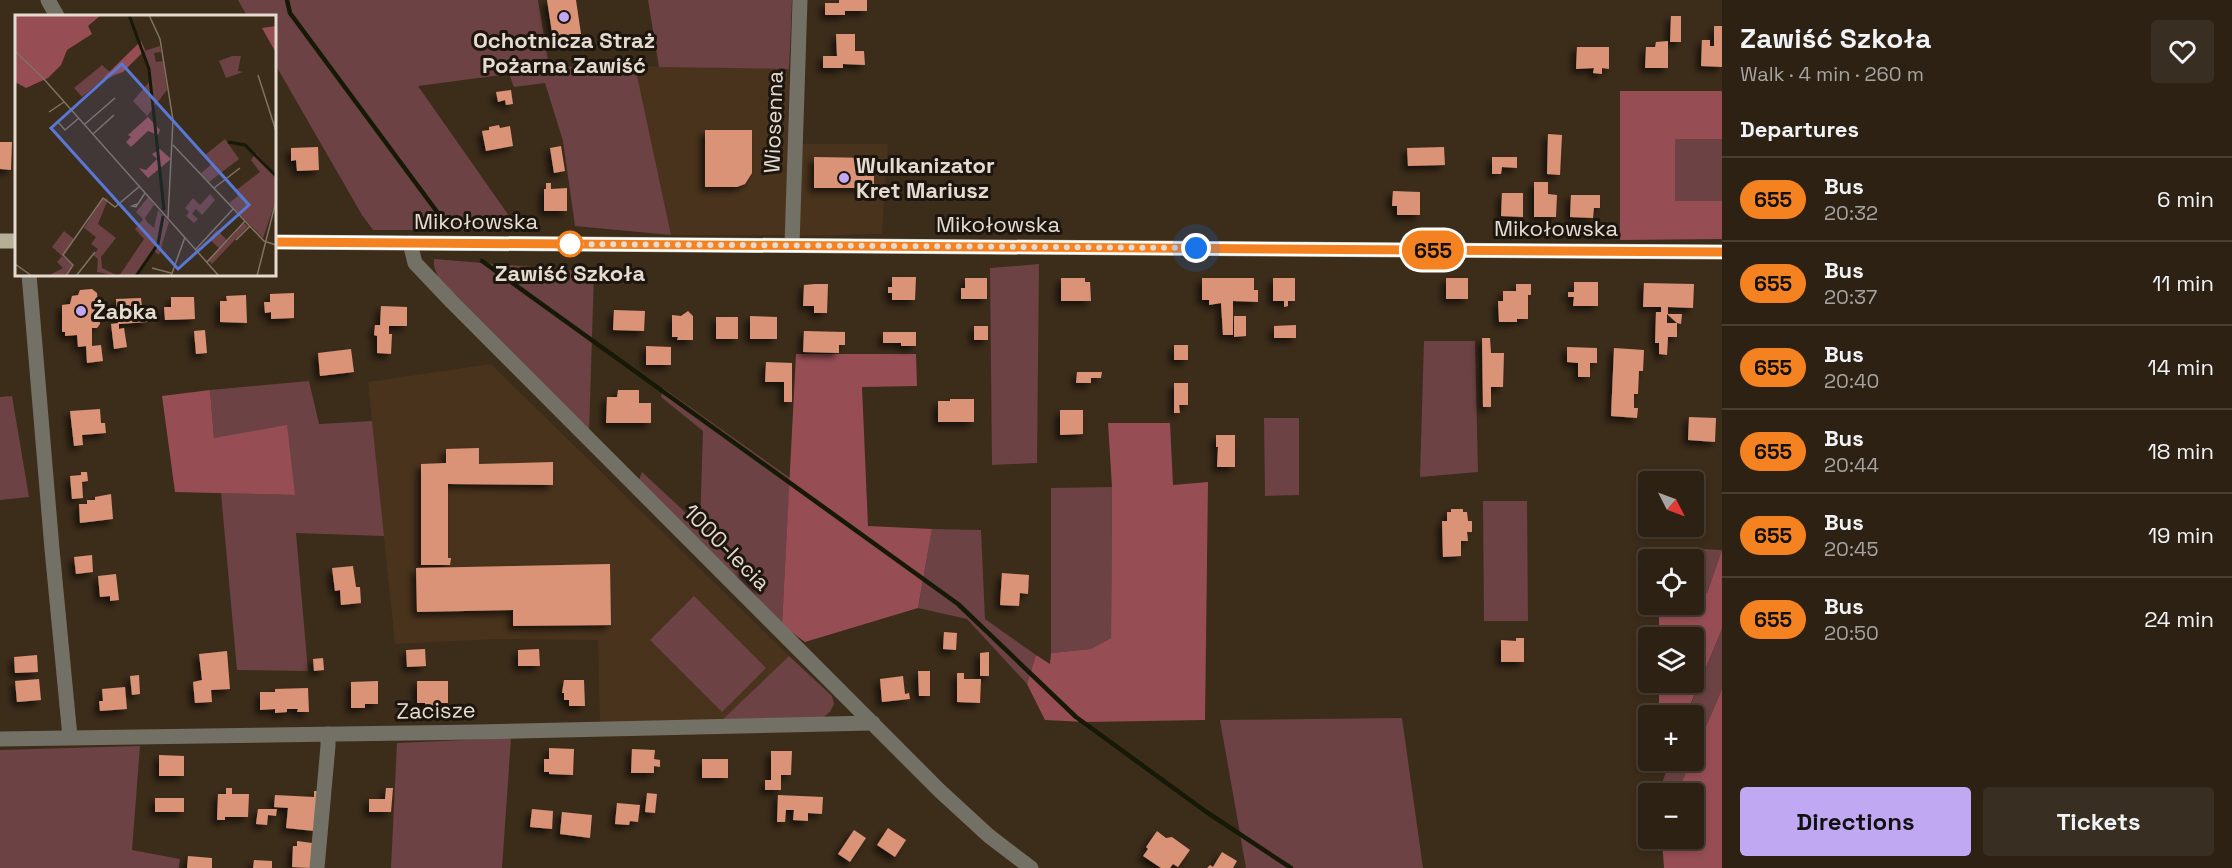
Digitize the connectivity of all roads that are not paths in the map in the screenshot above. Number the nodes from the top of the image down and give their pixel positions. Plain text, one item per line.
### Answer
1 (48, 0) edge
2 (800, 0) edge
3 (56, 15) edge
4 (276, 242) edge
5 (410, 243) junction
6 (792, 245) junction
7 (1722, 252) edge
8 (29, 276) edge
9 (873, 723) junction
10 (328, 734) junction
11 (70, 737) junction
12 (0, 739) edge
13 (317, 868) edge
14 (1031, 868) edge

1 - 3 street
2 - 6 street, Wiosenna
4 - 5 main road, Mikołowska
5 - 6 main road, Mikołowska
5 - 9 street, 1000-lecia
6 - 7 main road, Mikołowska
8 - 11 street
9 - 10 street, Zacisze
9 - 14 street, 1000-lecia
10 - 11 street, Zacisze
10 - 13 street
11 - 12 street, Zacisze

